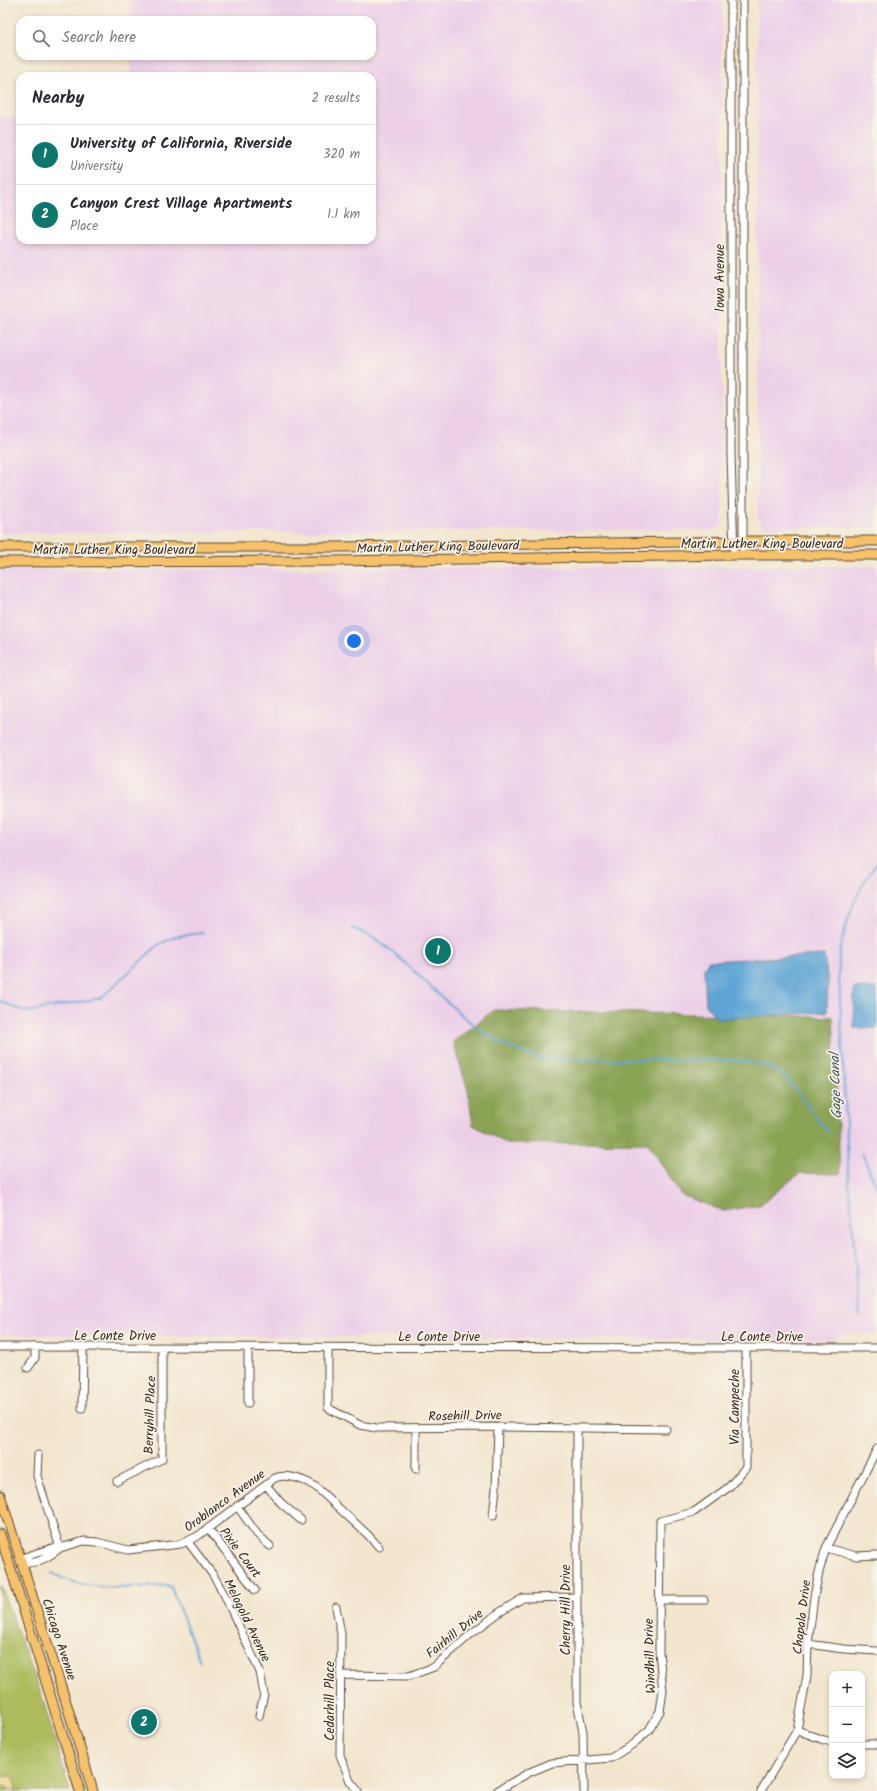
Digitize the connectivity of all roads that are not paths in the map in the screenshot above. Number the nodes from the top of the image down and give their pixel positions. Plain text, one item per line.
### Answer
1 (731, 0) edge
2 (743, 0) edge
3 (733, 542) junction
4 (743, 542) junction
5 (877, 542) edge
6 (0, 547) edge
7 (739, 555) junction
8 (877, 555) edge
9 (0, 562) edge
10 (0, 1347) edge
11 (36, 1347) junction
12 (83, 1347) junction
13 (162, 1347) junction
14 (248, 1348) junction
15 (328, 1348) junction
16 (746, 1348) junction
17 (877, 1348) edge
18 (28, 1368) dead end
19 (248, 1403) dead end
20 (82, 1408) dead end
21 (498, 1427) junction
22 (416, 1428) junction
23 (577, 1428) junction
24 (666, 1429) dead end
25 (877, 1449) edge
26 (38, 1455) dead end
27 (746, 1466) joint
28 (416, 1469) dead end
29 (117, 1481) dead end
30 (266, 1485) junction
31 (0, 1495) edge
32 (237, 1506) junction
33 (493, 1516) dead end
34 (301, 1520) dead end
35 (208, 1528) junction
36 (0, 1534) edge
37 (188, 1542) junction
38 (270, 1546) dead end
39 (378, 1547) dead end
40 (60, 1548) junction
41 (826, 1548) junction
42 (877, 1555) edge
43 (22, 1562) junction
44 (255, 1590) dead end
45 (578, 1597) junction
46 (660, 1600) junction
47 (704, 1600) dead end
48 (336, 1607) dead end
49 (808, 1644) junction
50 (877, 1651) edge
51 (341, 1675) junction
52 (259, 1716) dead end
53 (797, 1730) junction
54 (829, 1741) edge
55 (865, 1744) edge
56 (877, 1744) edge
57 (584, 1759) junction
58 (80, 1791) edge
59 (93, 1791) edge
60 (358, 1791) edge
61 (497, 1791) edge
62 (584, 1791) edge
63 (761, 1791) edge

1 - 3 street, Iowa Avenue
2 - 4 street, Iowa Avenue
3 - 4 main road, Martin Luther King Boulevard
3 - 6 main road, Martin Luther King Boulevard
3 - 7 street, Iowa Avenue
4 - 5 main road, Martin Luther King Boulevard
4 - 7 street, Iowa Avenue
7 - 8 main road, Martin Luther King Boulevard
7 - 9 main road, Martin Luther King Boulevard
10 - 11 street, Le Conte Drive
11 - 12 street, Le Conte Drive
11 - 18 street
12 - 13 street, Le Conte Drive
12 - 20 street
13 - 14 street, Le Conte Drive
13 - 29 street, Berryhill Place
14 - 15 street, Le Conte Drive
14 - 19 street
15 - 16 street, Le Conte Drive
15 - 22 street, Rosehill Drive
16 - 17 street, Le Conte Drive
16 - 27 street, Via Campeche
21 - 22 street, Rosehill Drive
21 - 23 street, Rosehill Drive
21 - 33 street
22 - 28 street
23 - 24 street, Rosehill Drive
23 - 45 street, Cherry Hill Drive
25 - 41 street, Chapala Drive
26 - 40 street
27 - 46 street, Windhill Drive
30 - 32 street, Oroblanco Avenue
30 - 34 street
30 - 39 street, Oroblanco Avenue
31 - 43 main road, Chicago Avenue
32 - 35 street, Oroblanco Avenue
32 - 38 street
35 - 37 street, Oroblanco Avenue
35 - 44 street, Pixie Court
36 - 58 main road, Chicago Avenue
37 - 40 street, Oroblanco Avenue
37 - 52 street, Melogold Avenue
40 - 43 street, Oroblanco Avenue
41 - 42 street
41 - 49 street, Chapala Drive
43 - 59 main road, Chicago Avenue
45 - 51 street, Fairhill Drive
45 - 57 street, Cherry Hill Drive
46 - 47 street, Windhill Drive
46 - 57 street, Windhill Drive
48 - 51 street, Cedarhill Place
49 - 50 street
49 - 53 street, Chapala Drive
51 - 60 street, Cedarhill Place
53 - 54 street
53 - 63 street, Chapala Drive
55 - 56 street
57 - 61 street
57 - 62 street, Cherry Hill Drive

